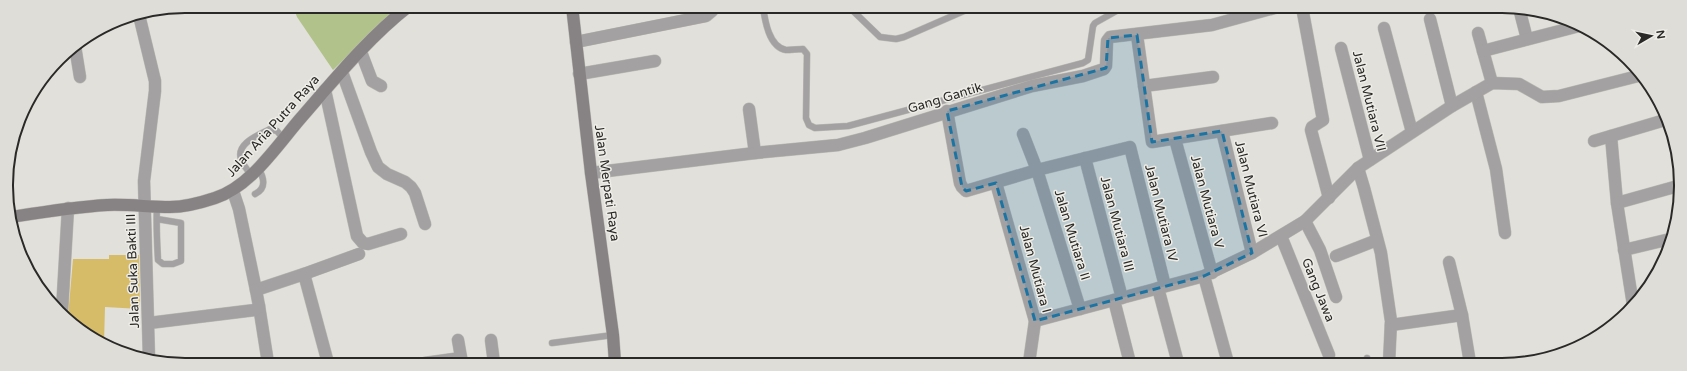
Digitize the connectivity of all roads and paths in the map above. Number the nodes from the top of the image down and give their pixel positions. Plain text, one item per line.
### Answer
1 (400, 13) edge
2 (573, 13) edge
3 (710, 13) edge
4 (764, 13) edge
5 (855, 13) edge
6 (960, 13) edge
7 (1113, 13) edge
8 (1256, 13) edge
9 (1303, 13) edge
10 (1520, 14) edge
11 (140, 19) edge
12 (1430, 19) dead end
13 (1384, 28) dead end
14 (1572, 28) edge
15 (1478, 33) dead end
16 (1138, 34) junction
17 (1527, 39) junction
18 (576, 42) junction
19 (1341, 48) dead end
20 (1483, 51) junction
21 (76, 52) edge
22 (361, 52) junction
23 (655, 61) dead end
24 (342, 72) junction
25 (579, 74) junction
26 (1634, 76) edge
27 (80, 77) dead end
28 (1213, 77) dead end
29 (1492, 83) junction
30 (381, 86) dead end
31 (1144, 86) junction
32 (326, 90) junction
33 (1476, 92) junction
34 (1452, 106) junction
35 (749, 109) dead end
36 (947, 112) junction
37 (1662, 121) edge
38 (1272, 123) dead end
39 (1222, 131) junction
40 (1412, 132) junction
41 (1023, 134) dead end
42 (1611, 136) junction
43 (283, 138) junction
44 (1175, 139) junction
45 (1594, 141) dead end
46 (755, 153) junction
47 (1085, 158) junction
48 (1370, 160) junction
49 (1358, 168) junction
50 (1037, 170) junction
51 (255, 171) junction
52 (591, 173) junction
53 (996, 183) junction
54 (1674, 187) edge
55 (233, 191) junction
56 (255, 194) dead end
57 (1329, 198) junction
58 (1617, 203) junction
59 (144, 205) junction
60 (157, 206) junction
61 (68, 208) junction
62 (16, 216) edge
63 (157, 220) junction
64 (1305, 221) junction
65 (425, 224) dead end
66 (1505, 233) dead end
67 (401, 234) dead end
68 (1282, 236) junction
69 (1377, 240) junction
70 (1665, 240) edge
71 (1624, 250) junction
72 (1252, 253) junction
73 (359, 254) dead end
74 (1336, 256) dead end
75 (1449, 262) dead end
76 (304, 274) junction
77 (1208, 274) junction
78 (1162, 287) junction
79 (256, 290) junction
80 (1336, 297) dead end
81 (1632, 298) edge
82 (1118, 299) junction
83 (62, 305) edge
84 (259, 306) junction
85 (1080, 309) junction
86 (1462, 315) junction
87 (1035, 321) junction
88 (149, 323) junction
89 (1391, 325) junction
90 (613, 335) junction
91 (458, 340) dead end
92 (491, 340) dead end
93 (552, 343) dead end
94 (150, 354) edge
95 (1329, 355) dead end
96 (267, 358) edge
97 (327, 358) edge
98 (461, 358) edge
99 (493, 358) edge
100 (615, 358) edge
101 (1030, 358) edge
102 (1129, 358) edge
103 (1177, 358) edge
104 (1227, 358) edge
105 (1390, 358) edge
106 (1469, 358) edge

1 - 22 main road, Jalan Aria Putra Raya
2 - 18 main road, Jalan Merpati Raya
3 - 18 street
4 - 7 lane
5 - 6 lane
8 - 16 street, Gang Gantik
9 - 57 street
10 - 17 street
11 - 59 street, Jalan Suka Bakti III
12 - 34 street
13 - 40 street
14 - 17 street
15 - 20 street
16 - 31 street
16 - 36 street, Gang Gantik
17 - 20 street
18 - 25 main road, Jalan Merpati Raya
19 - 48 street, Jalan Mutiara VII
20 - 29 street
21 - 27 street
22 - 24 main road, Jalan Aria Putra Raya
22 - 30 street
23 - 25 street
24 - 32 main road, Jalan Aria Putra Raya
24 - 65 street
25 - 52 main road, Jalan Merpati Raya
26 - 29 street
28 - 31 street
29 - 33 street
31 - 44 street
32 - 43 main road, Jalan Aria Putra Raya
32 - 67 street
33 - 34 street
33 - 66 street
34 - 40 street
35 - 46 street
36 - 46 street, Gang Gantik
36 - 53 street
37 - 42 street
38 - 39 street
39 - 44 street
39 - 72 street, Jalan Mutiara VI
40 - 48 street
41 - 50 street, Jalan Mutiara II
42 - 45 street
42 - 58 street
43 - 51 main road, Jalan Aria Putra Raya
43 - 51 lane
44 - 77 street, Jalan Mutiara V
46 - 52 street, Gang Gantik
47 - 50 street
47 - 78 street, Jalan Mutiara IV
47 - 82 street, Jalan Mutiara III
48 - 49 street
49 - 57 street
49 - 69 street
50 - 53 street
50 - 85 street, Jalan Mutiara II
51 - 55 main road, Jalan Aria Putra Raya
51 - 56 lane
52 - 90 main road, Jalan Merpati Raya
53 - 87 street, Jalan Mutiara I
54 - 58 street
55 - 60 main road, Jalan Aria Putra Raya
55 - 79 street
57 - 64 street
58 - 71 street
59 - 60 main road, Jalan Aria Putra Raya
59 - 61 main road, Jalan Aria Putra Raya
59 - 88 street, Jalan Suka Bakti III
60 - 63 lane
61 - 62 main road, Jalan Aria Putra Raya
61 - 83 street
63 - 63 lane
64 - 68 street
64 - 80 street
68 - 72 street
68 - 95 street, Gang Jawa
69 - 74 street
69 - 89 street
70 - 71 street
71 - 81 street
72 - 77 street
73 - 76 street
75 - 86 street
76 - 79 street
76 - 97 street
77 - 78 street
77 - 104 street, Jalan Mutiara V
78 - 82 street
78 - 103 street, Jalan Mutiara IV
79 - 84 street
82 - 85 street
82 - 102 street, Jalan Mutiara III
84 - 88 street
84 - 96 street
85 - 87 street
86 - 89 street
86 - 106 street
87 - 101 street, Jalan Mutiara I
88 - 94 street, Jalan Suka Bakti III
89 - 105 street
90 - 93 lane
90 - 100 main road, Jalan Merpati Raya
91 - 98 street
92 - 99 street

